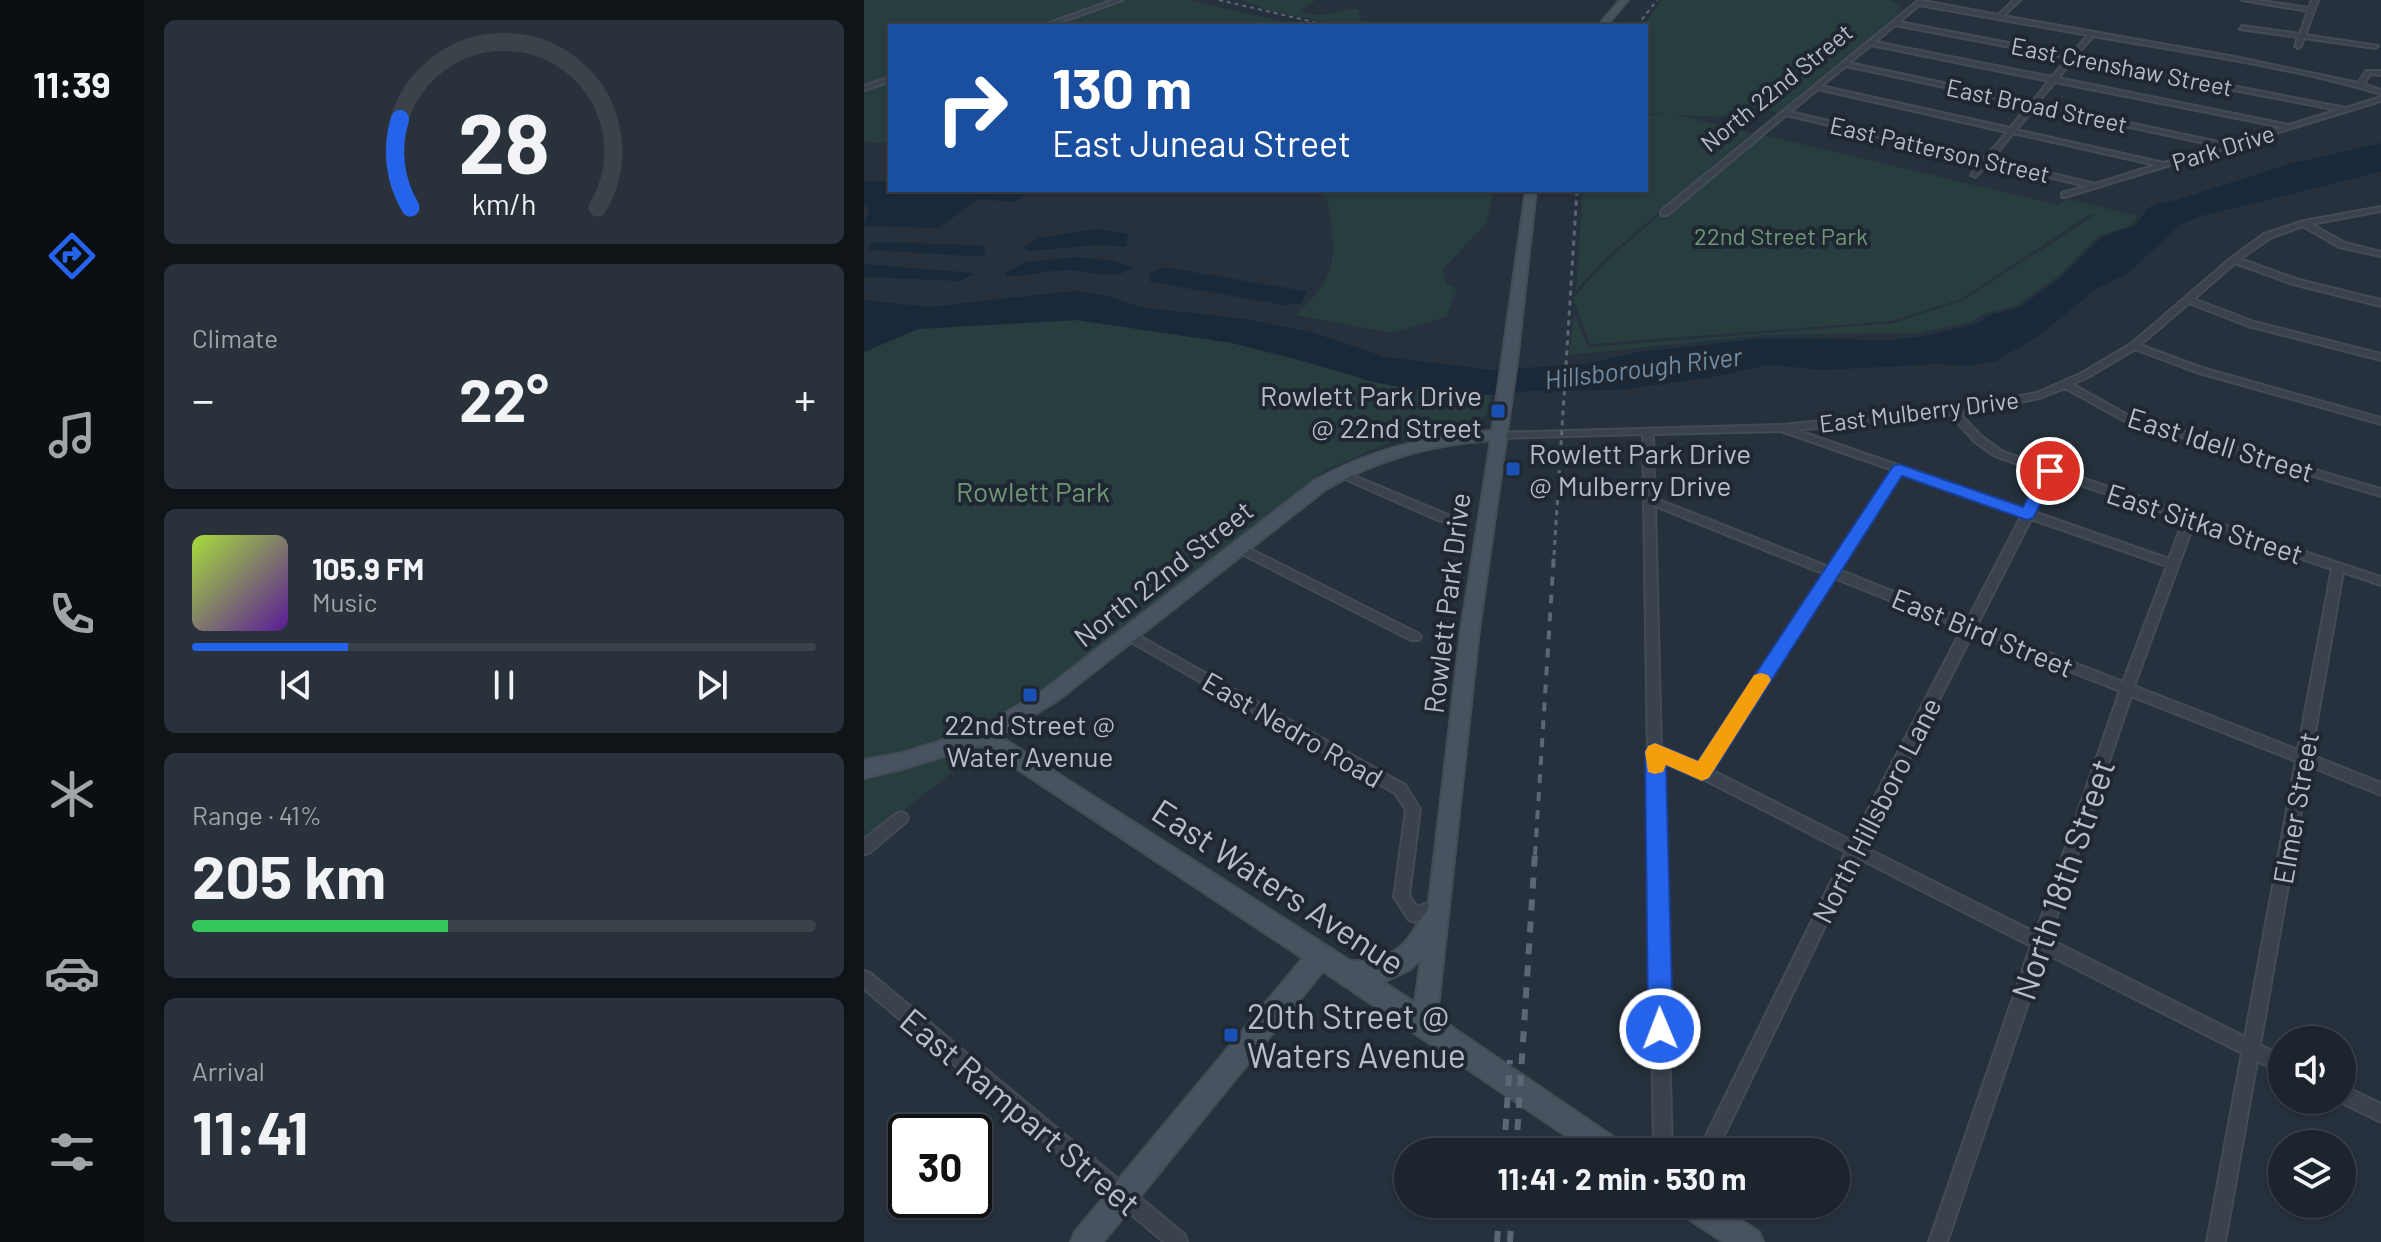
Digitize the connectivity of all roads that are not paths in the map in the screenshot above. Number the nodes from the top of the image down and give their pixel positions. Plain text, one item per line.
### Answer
1 (1119, 0) edge
2 (1624, 0) edge
3 (2017, 0) edge
4 (2245, 0) edge
5 (2315, 0) edge
6 (1920, 2) edge
7 (2311, 10) junction
8 (1999, 17) junction
9 (1895, 23) junction
10 (1050, 24) edge
11 (1604, 24) edge
12 (2242, 28) dead end
13 (2091, 34) junction
14 (2302, 35) junction
15 (1871, 43) junction
16 (2298, 46) dead end
17 (2375, 46) dead end
18 (2072, 57) junction
19 (1844, 64) junction
20 (2381, 73) edge
21 (2054, 79) junction
22 (888, 80) edge
23 (2362, 83) junction
24 (1817, 87) junction
25 (864, 88) edge
26 (2381, 92) edge
27 (2381, 99) edge
28 (2034, 104) junction
29 (2349, 110) junction
30 (1785, 113) junction
31 (2291, 127) junction
32 (2012, 131) junction
33 (2229, 146) junction
34 (1988, 160) junction
35 (2164, 165) junction
36 (1975, 175) dead end
37 (2095, 186) junction
38 (1531, 192) edge
39 (2065, 195) dead end
40 (2381, 209) edge
41 (1664, 213) dead end
42 (2304, 223) junction
43 (2381, 254) edge
44 (2234, 260) junction
45 (2188, 300) junction
46 (2381, 303) edge
47 (2134, 346) junction
48 (2381, 357) edge
49 (2065, 384) junction
50 (1952, 411) junction
51 (2381, 421) edge
52 (1782, 428) junction
53 (1648, 431) junction
54 (1498, 435) junction
55 (1899, 469) junction
56 (2050, 471) junction
57 (1340, 473) junction
58 (2381, 493) edge
59 (1649, 500) junction
60 (2027, 514) junction
61 (1444, 518) dead end
62 (2190, 518) junction
63 (1240, 548) junction
64 (2173, 564) junction
65 (2338, 567) junction
66 (1831, 571) junction
67 (2381, 581) edge
68 (1970, 626) junction
69 (1130, 636) junction
70 (1415, 637) dead end
71 (2127, 689) junction
72 (983, 736) junction
73 (1655, 752) junction
74 (2304, 759) junction
75 (864, 769) edge
76 (1702, 772) junction
77 (2381, 789) edge
78 (901, 818) dead end
79 (864, 848) edge
80 (1855, 849) junction
81 (1440, 906) junction
82 (2040, 943) junction
83 (1320, 956) junction
84 (1346, 973) junction
85 (864, 979) edge
86 (1424, 1023) junction
87 (2251, 1049) junction
88 (2268, 1058) edge
89 (2356, 1101) edge
90 (2381, 1113) edge
91 (1592, 1138) edge
92 (1663, 1138) edge
93 (1714, 1138) edge
94 (1123, 1196) junction
95 (1712, 1218) edge
96 (1085, 1242) edge
97 (1178, 1242) edge
98 (1749, 1242) edge
99 (1938, 1242) edge
100 (2216, 1242) edge

1 - 10 street
2 - 11 street
3 - 8 street
4 - 7 street
5 - 7 street
6 - 8 street
6 - 9 street, North 22nd Street
7 - 14 street
8 - 13 street
9 - 15 street, North 22nd Street
9 - 18 street, East Crenshaw Street
12 - 14 street
13 - 18 street
13 - 23 street
14 - 16 street
14 - 17 street
15 - 19 street, North 22nd Street
15 - 21 street
18 - 21 street
18 - 29 street, East Crenshaw Street
19 - 24 street, North 22nd Street
19 - 28 street, East Broad Street
20 - 23 street
21 - 28 street
21 - 31 street
22 - 25 street
23 - 26 street
24 - 30 street, North 22nd Street
24 - 32 street
27 - 29 street, Park Drive
28 - 32 street
28 - 33 street, East Broad Street
29 - 31 street, Park Drive
30 - 34 street, East Patterson Street
30 - 41 street, North 22nd Street
31 - 33 street, Park Drive
32 - 34 street
32 - 35 street
33 - 35 street, Park Drive
34 - 36 street
34 - 37 street, East Patterson Street
35 - 37 street, Park Drive
37 - 39 street, Park Drive
38 - 54 street, Rowlett Park Drive
40 - 42 street, East Mulberry Drive
42 - 43 street
42 - 44 street, East Mulberry Drive
44 - 45 street, East Mulberry Drive
44 - 46 street
45 - 47 street, East Mulberry Drive
45 - 48 street
47 - 49 street, East Mulberry Drive
47 - 51 street
49 - 50 street, East Mulberry Drive
49 - 58 street, East Idell Street
50 - 52 street, East Mulberry Drive
50 - 56 street, East Sitka Street
52 - 53 street, East Mulberry Drive
52 - 55 street
53 - 54 street, East Mulberry Drive
53 - 59 street
54 - 57 street, North 22nd Street
54 - 81 street, Rowlett Park Drive
55 - 60 street
55 - 66 street
56 - 60 street, North Hillsboro Lane
56 - 62 street, East Sitka Street
57 - 61 street
57 - 63 street, North 22nd Street
59 - 66 street, East Bird Street
59 - 73 street
60 - 64 street
60 - 68 street, North Hillsboro Lane
62 - 64 street, North 18th Street
62 - 65 street, East Sitka Street
63 - 69 street, North 22nd Street
63 - 70 street
64 - 71 street, North 18th Street
65 - 67 street, East Sitka Street
65 - 74 street, Elmer Street
66 - 68 street, East Bird Street
66 - 76 street
68 - 71 street, East Bird Street
68 - 80 street, North Hillsboro Lane
69 - 72 street, North 22nd Street
69 - 81 street, East Nedro Road
71 - 74 street, East Bird Street
71 - 82 street, North 18th Street
72 - 75 street, North 22nd Street
72 - 83 street, East Waters Avenue
73 - 76 street
73 - 92 street
74 - 77 street, East Bird Street
74 - 87 street, Elmer Street
76 - 80 street
78 - 79 street
80 - 82 street
80 - 93 street, North Hillsboro Lane
81 - 84 street
81 - 86 street, Rowlett Park Drive
82 - 87 street
82 - 99 street, North 18th Street
83 - 84 street, East Waters Avenue
83 - 94 street
84 - 86 street, East Waters Avenue
85 - 94 street, East Rampart Street
86 - 91 street, East Waters Avenue
87 - 88 street
87 - 100 street, Elmer Street
89 - 90 street
94 - 96 street
94 - 97 street, East Rampart Street
95 - 98 street

